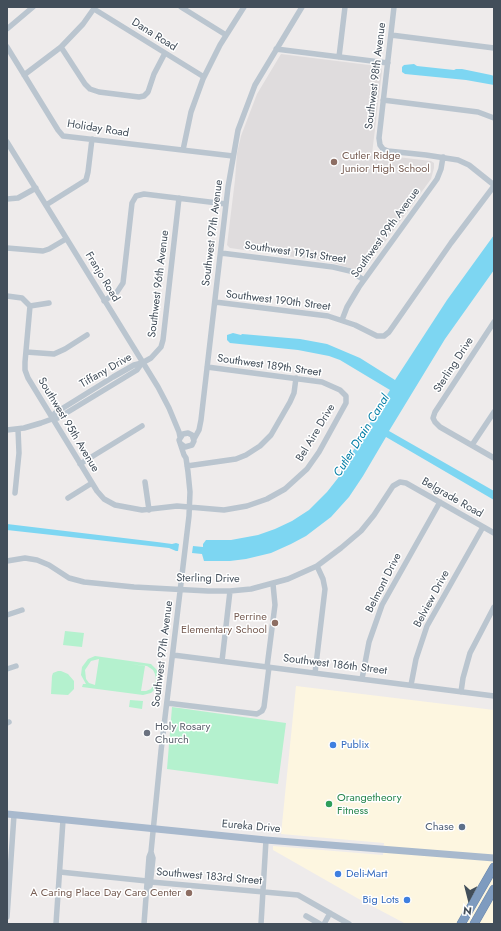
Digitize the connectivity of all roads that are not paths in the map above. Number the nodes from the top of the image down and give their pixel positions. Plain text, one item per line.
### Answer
1 (33, 7) edge
2 (181, 7) edge
3 (244, 7) edge
4 (302, 7) edge
5 (345, 7) edge
6 (394, 7) edge
7 (94, 8) edge
8 (7, 29) edge
9 (226, 35) junction
10 (391, 36) junction
11 (7, 47) edge
12 (61, 47) junction
13 (494, 48) edge
14 (276, 49) junction
15 (164, 53) junction
16 (339, 57) junction
17 (388, 63) junction
18 (24, 75) junction
19 (204, 77) junction
20 (383, 100) junction
21 (494, 118) edge
22 (92, 139) junction
23 (7, 142) edge
24 (184, 150) junction
25 (233, 156) junction
26 (443, 157) junction
27 (494, 186) edge
28 (36, 188) junction
29 (179, 198) junction
30 (7, 199) edge
31 (226, 204) junction
32 (46, 205) junction
33 (66, 239) junction
34 (7, 248) edge
35 (221, 253) junction
36 (364, 280) junction
37 (7, 296) edge
38 (104, 301) junction
39 (49, 302) dead end
40 (215, 302) junction
41 (30, 306) junction
42 (342, 320) junction
43 (494, 322) edge
44 (87, 335) dead end
45 (26, 352) junction
46 (142, 363) junction
47 (207, 367) junction
48 (296, 378) junction
49 (346, 400) joint
50 (494, 412) edge
51 (52, 418) junction
52 (176, 425) junction
53 (142, 426) dead end
54 (199, 427) junction
55 (18, 429) junction
56 (7, 430) edge
57 (187, 433) junction
58 (180, 437) junction
59 (194, 439) junction
60 (181, 444) junction
61 (472, 445) junction
62 (190, 446) junction
63 (186, 458) junction
64 (494, 458) edge
65 (80, 464) junction
66 (187, 466) junction
67 (145, 482) dead end
68 (399, 482) joint
69 (92, 483) junction
70 (15, 493) dead end
71 (68, 498) dead end
72 (440, 502) junction
73 (190, 507) junction
74 (149, 510) junction
75 (483, 527) junction
76 (494, 533) edge
77 (7, 561) edge
78 (317, 566) junction
79 (272, 584) junction
80 (181, 589) junction
81 (230, 591) junction
82 (494, 607) edge
83 (22, 610) dead end
84 (7, 615) edge
85 (173, 655) junction
86 (222, 661) junction
87 (16, 666) dead end
88 (268, 667) junction
89 (7, 669) edge
90 (315, 674) junction
91 (362, 679) junction
92 (411, 685) junction
93 (461, 692) junction
94 (494, 696) edge
95 (167, 703) junction
96 (11, 814) edge
97 (63, 820) junction
98 (152, 828) junction
99 (266, 840) junction
100 (10, 845) edge
101 (494, 858) edge
102 (494, 867) edge
103 (60, 872) junction
104 (149, 882) junction
105 (494, 889) edge
106 (8, 891) edge
107 (263, 893) junction
108 (330, 913) junction
109 (306, 916) dead end
110 (7, 917) edge
111 (345, 923) edge
112 (56, 924) edge
113 (144, 924) edge
114 (148, 924) edge
115 (261, 924) edge
116 (320, 924) edge
117 (324, 924) edge
118 (461, 924) edge
119 (474, 924) edge

1 - 8 street
2 - 9 street
3 - 9 street
4 - 14 street, Southwest 97th Avenue
5 - 16 street
6 - 10 street, Southwest 98th Avenue
7 - 12 street
7 - 15 street, Dana Road
9 - 19 street
10 - 13 street
10 - 17 street, Southwest 98th Avenue
11 - 18 street, Holiday Road
12 - 15 street
12 - 18 street
14 - 16 street
14 - 25 street, Southwest 97th Avenue
15 - 19 street, Dana Road
16 - 17 street
17 - 20 street, Southwest 98th Avenue
18 - 22 street, Holiday Road
19 - 24 street
20 - 21 street
20 - 26 street, Southwest 98th Avenue
22 - 24 street, Holiday Road
22 - 32 street
23 - 28 street, Franjo Road
24 - 25 street, Holiday Road
25 - 31 street, Southwest 97th Avenue
26 - 27 street
26 - 36 street, Southwest 99th Avenue
27 - 42 street, Southwest 190th Street
28 - 30 street
28 - 32 street, Franjo Road
29 - 31 street
29 - 38 street
29 - 46 street, Southwest 96th Avenue
31 - 35 street, Southwest 97th Avenue
32 - 33 street, Franjo Road
33 - 34 street
33 - 38 street, Franjo Road
35 - 36 street, Southwest 191st Street
35 - 40 street, Southwest 97th Avenue
36 - 42 street, Southwest 99th Avenue
37 - 41 street
38 - 46 street, Franjo Road
39 - 41 street
40 - 42 street, Southwest 190th Street
40 - 47 street, Southwest 97th Avenue
41 - 45 street, Southwest 95th Avenue
43 - 61 street, Sterling Drive
44 - 45 street
45 - 51 street, Southwest 95th Avenue
46 - 51 street, Tiffany Drive
46 - 52 street, Franjo Road
47 - 48 street, Southwest 189th Street
47 - 54 street, Southwest 97th Avenue
48 - 49 street, Southwest 189th Street
48 - 66 street
49 - 73 street, Bel Aire Drive
50 - 61 street
51 - 55 street, Tiffany Drive
51 - 65 street, Southwest 95th Avenue
52 - 57 street, Franjo Road
52 - 58 street, Franjo Road
53 - 65 street
54 - 57 street
54 - 59 street, Southwest 97th Avenue
55 - 56 street, Tiffany Drive
55 - 70 street
57 - 58 street
57 - 59 street
58 - 60 street
59 - 62 street
60 - 62 street
60 - 63 street, Southwest 97th Avenue
61 - 64 street
62 - 63 street, Southwest 97th Avenue
63 - 66 street, Southwest 97th Avenue
65 - 69 street, Southwest 95th Avenue
66 - 73 street, Southwest 97th Avenue
67 - 74 street
68 - 72 street, Belgrade Road
68 - 78 street, Sterling Drive
69 - 71 street
69 - 74 street, Southwest 95th Avenue
72 - 75 street, Belgrade Road
72 - 91 street, Belmont Drive
73 - 74 street, Bel Aire Drive
73 - 80 street, Southwest 97th Avenue
75 - 76 street, Belgrade Road
75 - 92 street, Belview Drive
77 - 80 street, Sterling Drive
78 - 79 street, Sterling Drive
78 - 90 street
79 - 81 street, Sterling Drive
79 - 88 street
80 - 81 street, Sterling Drive
80 - 85 street, Southwest 97th Avenue
81 - 86 street
82 - 93 street
83 - 84 street
85 - 86 street, Southwest 186th Street
85 - 95 street, Southwest 97th Avenue
86 - 88 street, Southwest 186th Street
87 - 89 street
88 - 90 street, Southwest 186th Street
88 - 95 street
90 - 91 street, Southwest 186th Street
91 - 92 street, Southwest 186th Street
92 - 93 street, Southwest 186th Street
93 - 94 street, Southwest 186th Street
95 - 98 street, Southwest 97th Avenue
96 - 97 main road, Eureka Drive
96 - 100 street
97 - 98 main road, Eureka Drive
97 - 103 street
98 - 99 main road, Eureka Drive
98 - 104 street, Southwest 97th Avenue
99 - 101 main road, Eureka Drive
99 - 107 street
100 - 106 street
102 - 118 highway
103 - 104 street, Southwest 183rd Street
103 - 112 street
104 - 107 street, Southwest 183rd Street
104 - 113 street, Southwest 97th Avenue
104 - 114 street, Southwest 97th Avenue
105 - 119 highway
106 - 110 street
107 - 108 street, Southwest 183rd Street
107 - 115 street
108 - 111 street, Southwest 183rd Street
108 - 117 street
109 - 116 street

